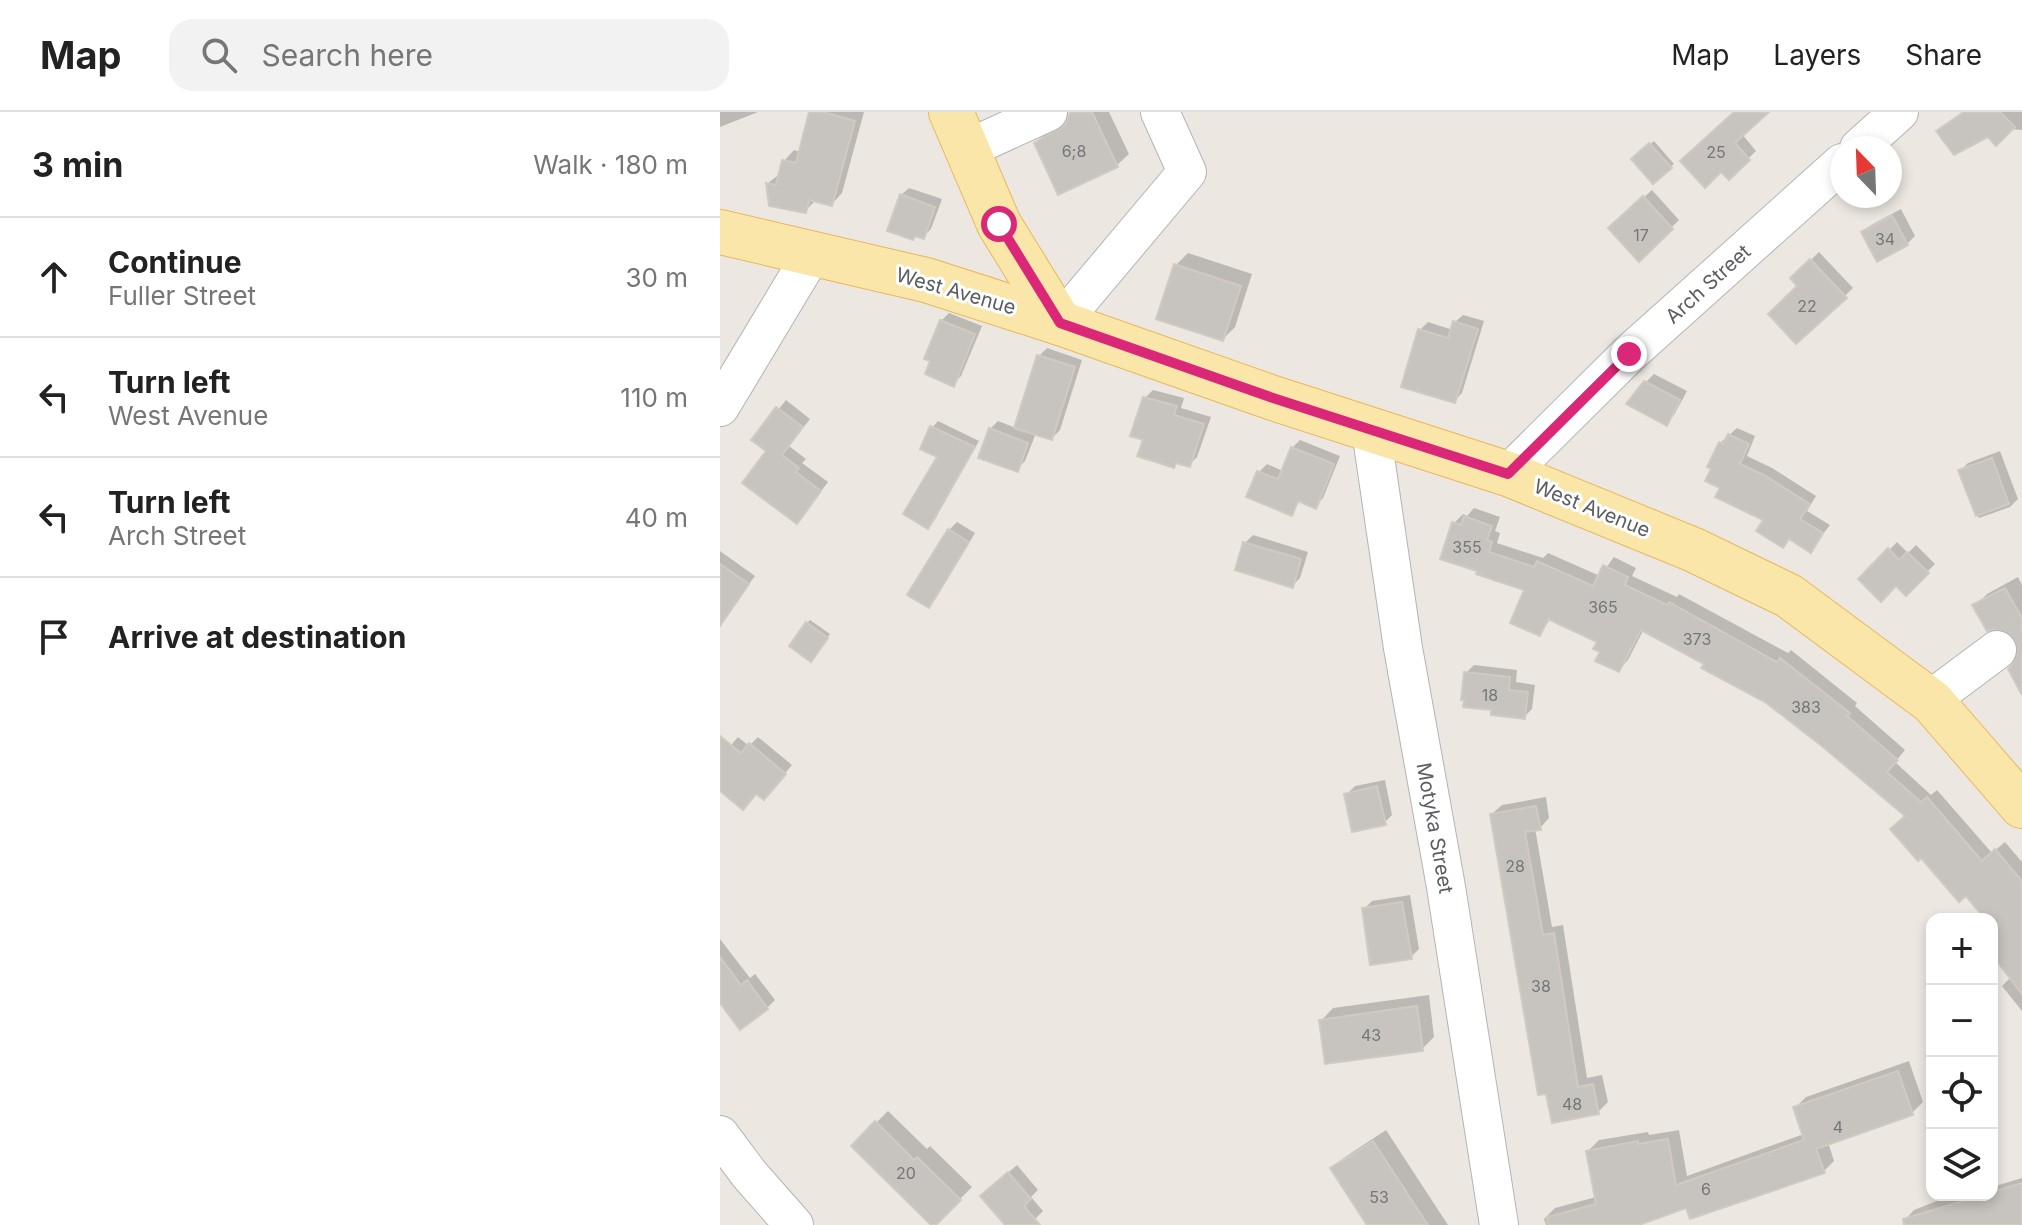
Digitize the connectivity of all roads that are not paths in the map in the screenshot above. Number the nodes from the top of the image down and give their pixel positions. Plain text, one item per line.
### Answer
1 (1048, 112) edge
2 (1160, 112) edge
3 (1899, 112) edge
4 (959, 131) edge
5 (1872, 136) edge
6 (1830, 174) edge
7 (720, 232) edge
8 (812, 254) junction
9 (1060, 323) junction
10 (720, 407) edge
11 (1371, 430) junction
12 (1508, 474) junction
13 (1997, 650) tunnel mouth
14 (1930, 700) junction
15 (2020, 799) edge
16 (720, 1135) edge
17 (794, 1225) edge
18 (1499, 1225) edge

1 - 4 street
2 - 9 street
3 - 5 street
4 - 9 main road
6 - 12 street, Arch Street
7 - 8 main road, West Avenue
8 - 9 main road, West Avenue
8 - 10 street
9 - 11 main road, West Avenue
11 - 12 main road, West Avenue
11 - 18 street, Motyka Street
12 - 14 main road, West Avenue
13 - 14 street
14 - 15 main road, West Avenue
16 - 17 street

